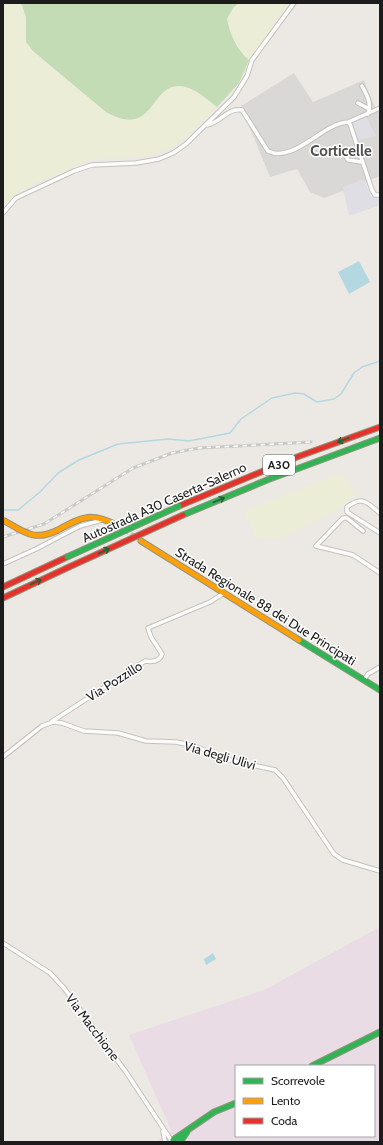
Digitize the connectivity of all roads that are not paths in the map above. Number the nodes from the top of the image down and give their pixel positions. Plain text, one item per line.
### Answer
1 (294, 3) edge
2 (362, 86) dead end
3 (358, 103) dead end
4 (380, 108) edge
5 (369, 109) junction
6 (368, 114) junction
7 (348, 122) junction
8 (206, 125) junction
9 (338, 155) dead end
10 (362, 162) junction
11 (380, 195) edge
12 (3, 213) edge
13 (380, 427) edge
14 (380, 438) edge
15 (380, 513) edge
16 (107, 519) junction
17 (3, 520) edge
18 (118, 526) tunnel mouth
19 (363, 531) dead end
20 (380, 533) edge
21 (141, 541) tunnel mouth
22 (3, 564) edge
23 (380, 574) edge
24 (3, 587) edge
25 (224, 593) junction
26 (3, 598) edge
27 (380, 667) edge
28 (364, 680) junction
29 (380, 690) edge
30 (50, 723) junction
31 (3, 756) edge
32 (380, 871) edge
33 (3, 943) edge
34 (380, 1032) edge
35 (314, 1065) edge
36 (235, 1103) edge
37 (191, 1126) junction
38 (170, 1141) edge
39 (180, 1142) edge

1 - 8 street
2 - 5 street
3 - 5 street
4 - 6 street
5 - 6 street
6 - 7 street
7 - 8 street
7 - 10 street
8 - 12 street
9 - 10 street
10 - 11 street
13 -> 24 main road, Autostrada A30 Caserta-Salerno / A30, bridge
26 -> 14 main road, Autostrada A30 Caserta-Salerno / A30, bridge
15 - 20 street
16 - 17 main road, bridge
16 - 18 main road
16 - 22 street
19 - 23 street
21 - 25 main road, Strada Regionale 88 dei Due Principati
25 - 28 main road, Strada Regionale 88 dei Due Principati
25 - 30 street, Via Pozzillo
27 - 28 street
28 - 29 main road, Strada Regionale 88 dei Due Principati
30 - 31 street
30 - 32 street, Via degli Ulivi
33 - 38 street, Via Macchione
34 - 35 main road
36 - 37 main road
37 - 38 main road
37 - 39 main road

